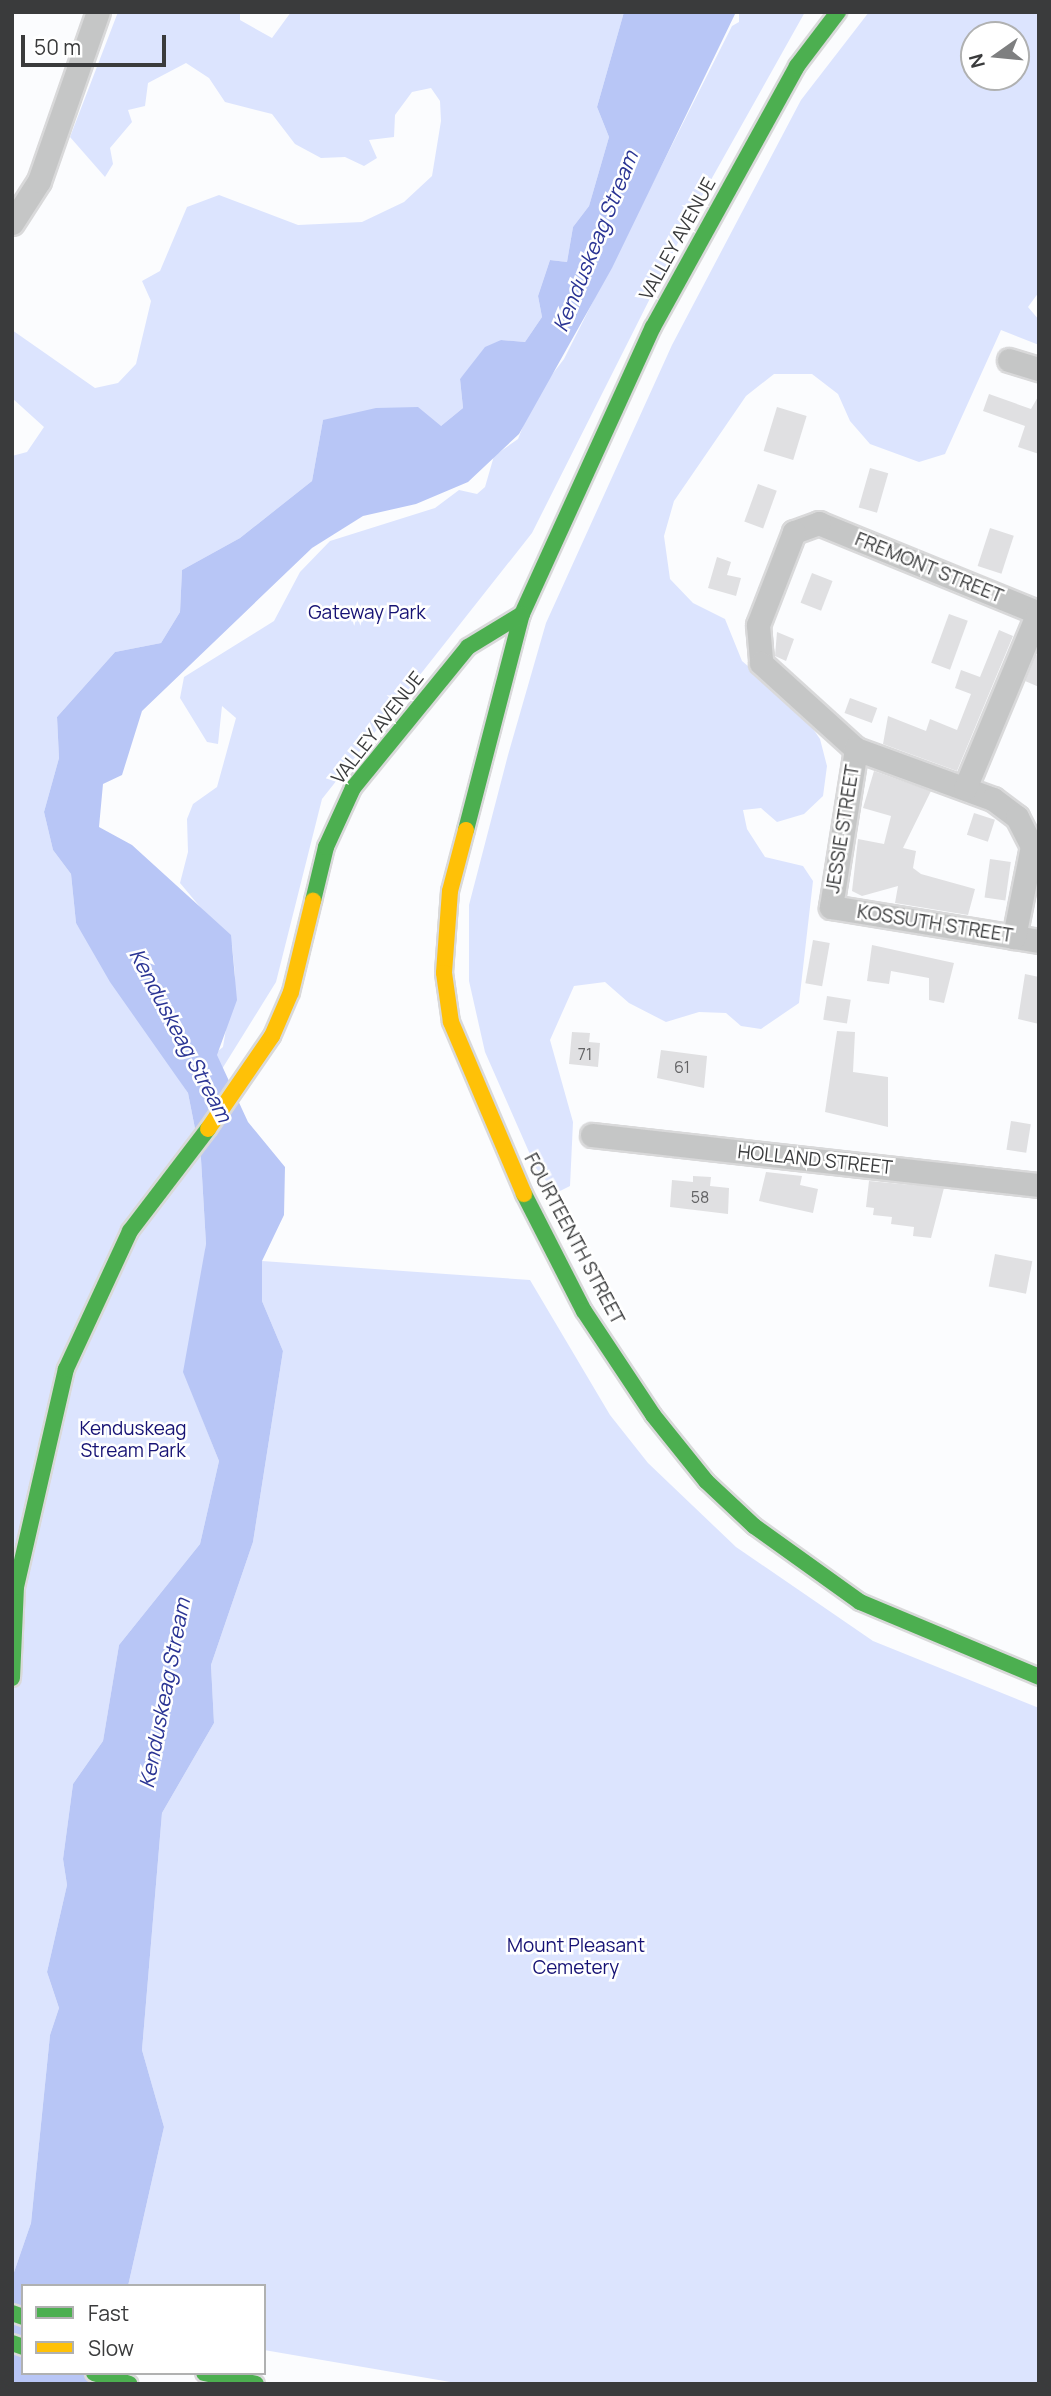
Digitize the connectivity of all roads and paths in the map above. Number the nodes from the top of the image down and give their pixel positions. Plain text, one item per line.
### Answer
1 (98, 12) edge
2 (838, 12) edge
3 (12, 223) edge
4 (1009, 359) dead end
5 (1039, 369) edge
6 (1039, 613) edge
7 (523, 614) junction
8 (758, 625) joint
9 (856, 749) junction
10 (965, 788) junction
11 (831, 906) joint
12 (1013, 937) junction
13 (1039, 941) edge
14 (592, 1135) dead end
15 (1039, 1185) edge
16 (1039, 1677) edge
17 (12, 1678) edge
18 (100, 2375) edge
19 (213, 2375) edge
20 (129, 2384) edge
21 (256, 2384) edge

1 - 3 street
2 - 7 main road, VALLEY AVENUE
4 - 5 street
6 - 8 street, FREMONT STREET
6 - 10 street
7 - 16 main road, FOURTEENTH STREET
7 - 17 main road, VALLEY AVENUE
8 - 9 street, JESSIE STREET
9 - 10 street
9 - 11 street, JESSIE STREET
10 - 12 street
11 - 12 street, KOSSUTH STREET
12 - 13 street, KOSSUTH STREET
14 - 15 street, HOLLAND STREET
18 - 20 main road
19 - 21 main road

